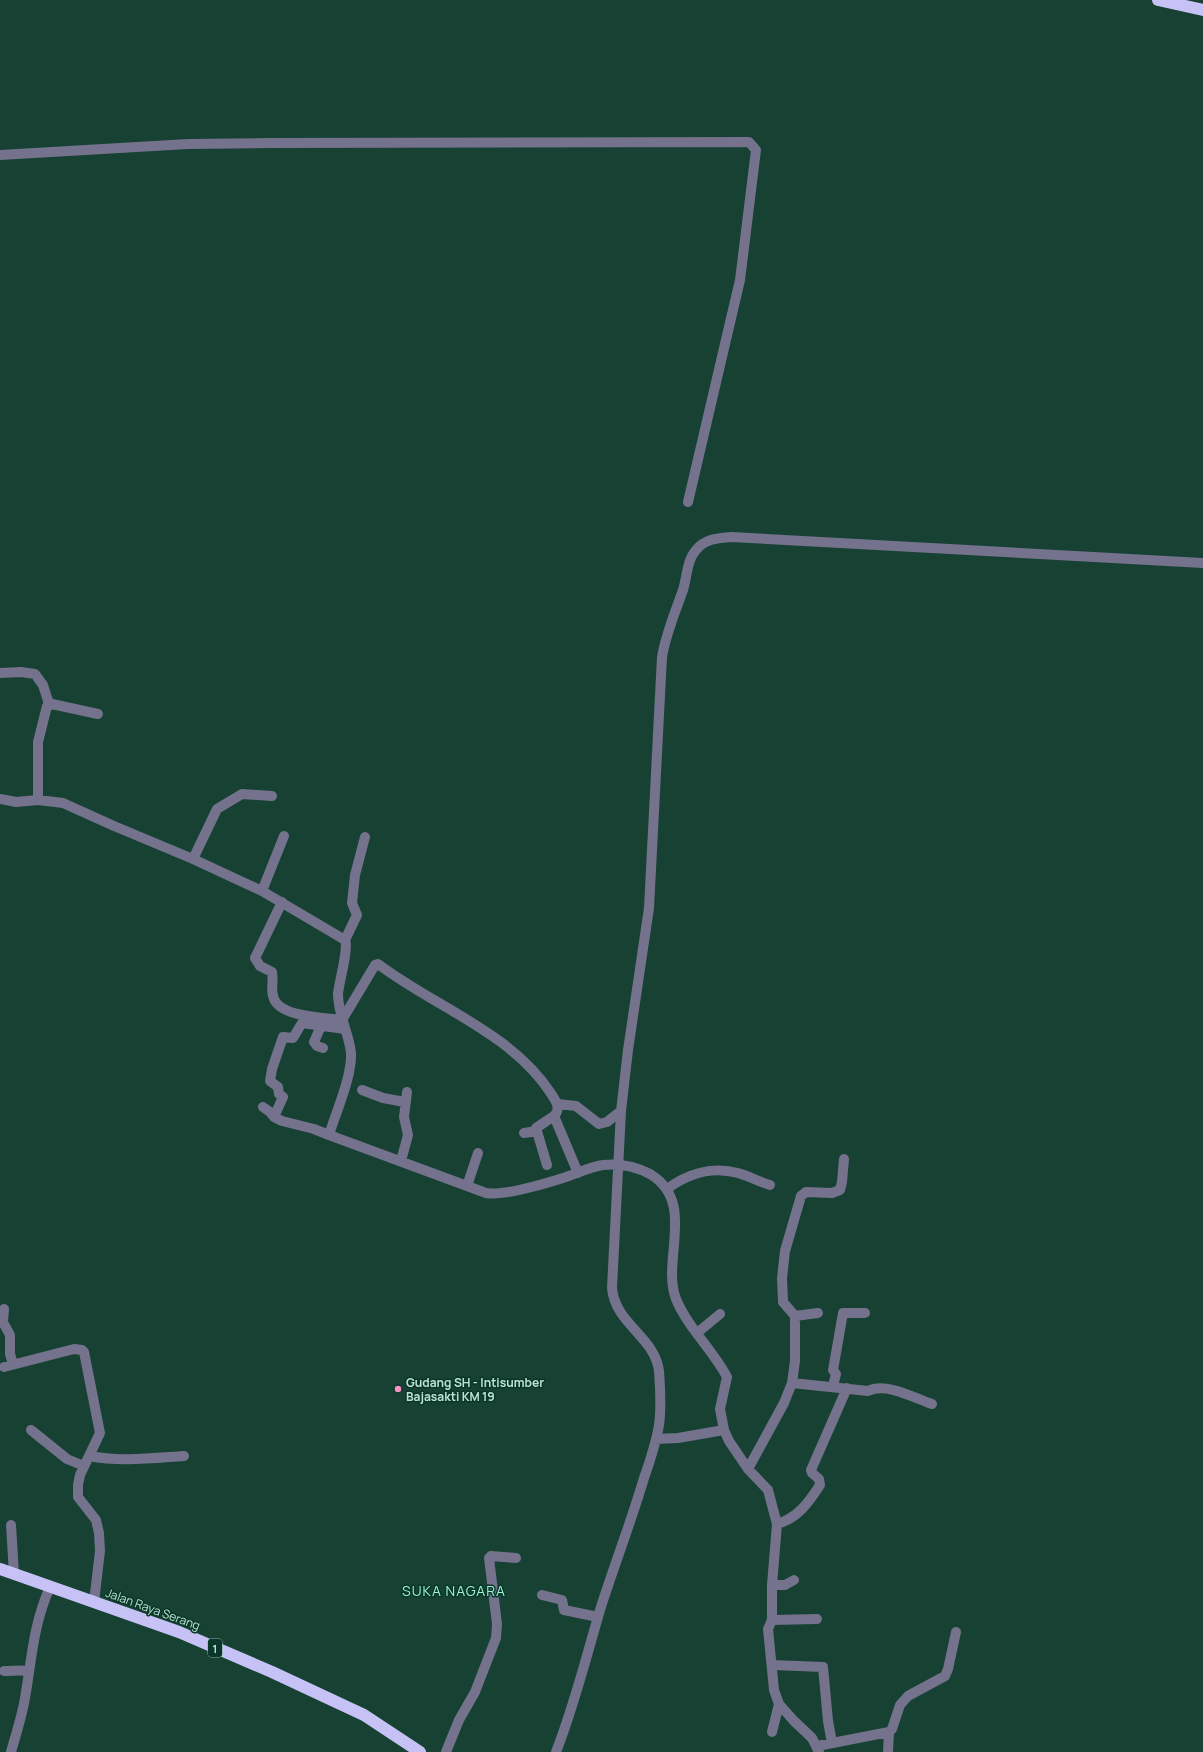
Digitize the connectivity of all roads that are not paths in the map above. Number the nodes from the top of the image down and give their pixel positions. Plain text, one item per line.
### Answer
1 (1158, 0) edge
2 (1203, 10) edge
3 (0, 155) edge
4 (688, 502) dead end
5 (1203, 563) edge
6 (0, 673) edge
7 (49, 704) junction
8 (98, 714) dead end
9 (272, 796) dead end
10 (0, 798) edge
11 (38, 800) junction
12 (284, 836) dead end
13 (365, 837) dead end
14 (193, 859) junction
15 (262, 891) junction
16 (282, 902) junction
17 (345, 940) junction
18 (344, 1024) junction
19 (321, 1026) junction
20 (322, 1048) dead end
21 (362, 1090) dead end
22 (558, 1104) junction
23 (263, 1107) dead end
24 (621, 1111) junction
25 (554, 1116) junction
26 (274, 1117) junction
27 (537, 1131) junction
28 (524, 1133) dead end
29 (329, 1135) junction
30 (478, 1153) dead end
31 (844, 1159) dead end
32 (401, 1161) junction
33 (618, 1164) junction
34 (547, 1166) dead end
35 (578, 1173) junction
36 (467, 1186) junction
37 (770, 1186) dead end
38 (667, 1189) junction
39 (4, 1309) dead end
40 (818, 1313) dead end
41 (865, 1313) dead end
42 (720, 1314) dead end
43 (795, 1316) junction
44 (697, 1333) junction
45 (792, 1383) junction
46 (833, 1386) junction
47 (847, 1388) junction
48 (932, 1404) dead end
49 (31, 1430) dead end
50 (724, 1430) junction
51 (656, 1439) junction
52 (89, 1456) junction
53 (184, 1456) dead end
54 (84, 1466) junction
55 (748, 1469) junction
56 (777, 1524) junction
57 (11, 1525) dead end
58 (516, 1558) dead end
59 (0, 1569) edge
60 (14, 1574) junction
61 (794, 1580) dead end
62 (772, 1585) junction
63 (50, 1587) junction
64 (542, 1595) dead end
65 (94, 1602) junction
66 (598, 1617) junction
67 (817, 1619) dead end
68 (772, 1620) junction
69 (956, 1632) dead end
70 (772, 1665) junction
71 (4, 1671) dead end
72 (29, 1671) junction
73 (779, 1704) junction
74 (772, 1732) dead end
75 (890, 1732) junction
76 (836, 1746) edge
77 (818, 1749) edge
78 (11, 1752) edge
79 (420, 1752) edge
80 (446, 1752) edge
81 (556, 1752) edge
82 (888, 1752) edge

1 - 2 highway
3 - 4 street
5 - 24 street
6 - 7 street
7 - 8 street
7 - 11 street
9 - 14 street
10 - 11 street
11 - 14 street
12 - 15 street
13 - 17 street
14 - 15 street
15 - 16 street
16 - 17 street
16 - 18 street
17 - 18 street
18 - 19 street
18 - 22 street
18 - 29 street
19 - 20 street
19 - 26 street
21 - 32 street
22 - 24 street
22 - 25 street
23 - 26 street
24 - 33 street
25 - 27 street
25 - 35 street
26 - 29 street
27 - 28 street
27 - 34 street
29 - 32 street
30 - 36 street
31 - 43 street
32 - 36 street
33 - 35 street
33 - 38 street
33 - 51 street
35 - 36 street
37 - 38 street
38 - 44 street
39 - 52 street
40 - 43 street
41 - 46 street
42 - 44 street
43 - 45 street
44 - 50 street
45 - 46 street
45 - 55 street
46 - 47 street
47 - 48 street
47 - 56 street
49 - 54 street
50 - 51 street
50 - 55 street
51 - 66 street
52 - 53 street
52 - 54 street
54 - 65 street
55 - 56 street
56 - 62 street
57 - 60 street
58 - 80 street
59 - 60 highway, Jalan Raya Serang / 1
60 - 63 highway, Jalan Raya Serang / 1
61 - 62 street
62 - 68 street
63 - 65 highway, Jalan Raya Serang / 1
63 - 72 street
64 - 66 street
65 - 79 highway, Jalan Raya Serang / 1
66 - 81 street
67 - 68 street
68 - 70 street
69 - 75 street
70 - 73 street
70 - 76 street
71 - 72 street
72 - 78 street
73 - 74 street
73 - 77 street
75 - 76 street
75 - 82 street
76 - 77 street

